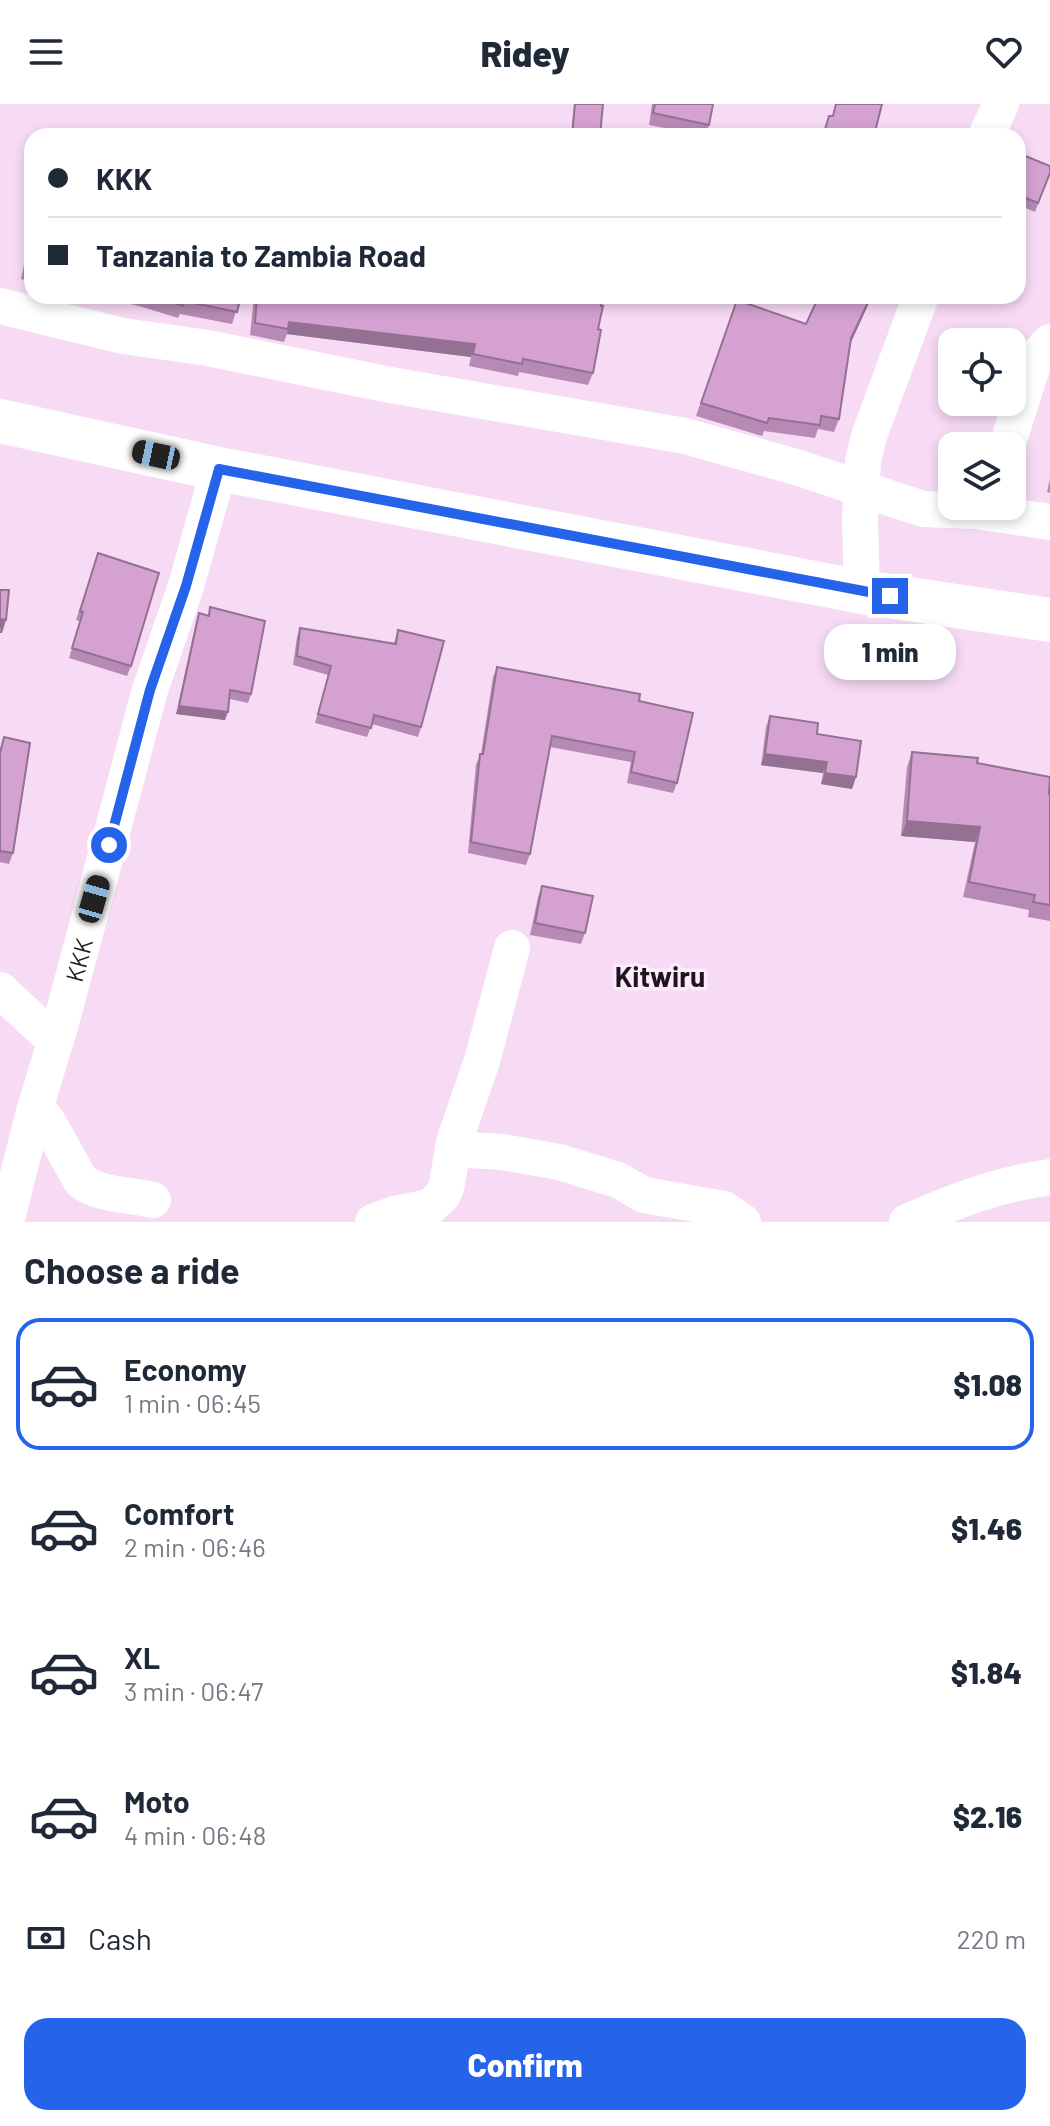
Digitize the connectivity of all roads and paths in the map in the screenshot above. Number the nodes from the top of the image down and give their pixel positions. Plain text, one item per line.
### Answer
1 (1001, 104) edge
2 (990, 128) edge
3 (918, 304) edge
4 (0, 306) edge
5 (1050, 342) edge
6 (0, 421) edge
7 (1011, 432) edge
8 (219, 469) junction
9 (863, 490) junction
10 (938, 509) edge
11 (1026, 517) edge
12 (1050, 522) edge
13 (862, 592) junction
14 (1050, 620) edge
15 (512, 948) dead end
16 (0, 990) edge
17 (55, 1041) junction
18 (36, 1106) junction
19 (453, 1149) junction
20 (1050, 1177) edge
21 (153, 1200) dead end
22 (6, 1222) edge
23 (373, 1222) edge
24 (743, 1222) edge
25 (907, 1222) edge

1 - 2 street
3 - 9 street
4 - 9 street
5 - 7 street
6 - 8 highway
8 - 13 highway
8 - 17 street, KKK
9 - 10 street
9 - 13 street
11 - 12 street
13 - 14 highway
15 - 19 street
16 - 17 street
17 - 18 street, KKK
18 - 21 street
18 - 22 street, KKK
19 - 23 street
19 - 24 street
20 - 25 street

